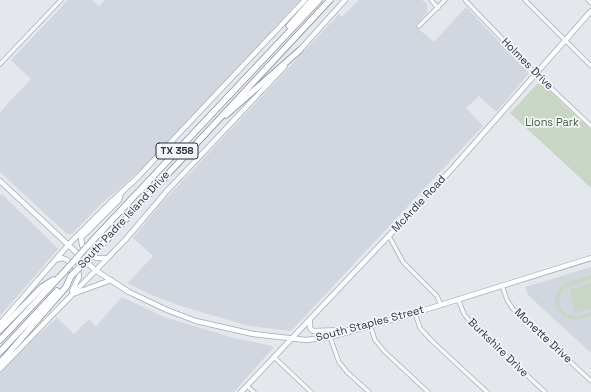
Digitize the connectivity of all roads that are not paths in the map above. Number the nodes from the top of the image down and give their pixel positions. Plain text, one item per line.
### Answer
1 (61, 0) edge
2 (305, 0) edge
3 (312, 0) edge
4 (319, 0) edge
5 (330, 0) edge
6 (345, 0) edge
7 (431, 0) edge
8 (445, 0) edge
9 (464, 0) edge
10 (525, 0) edge
11 (588, 0) edge
12 (591, 3) edge
13 (438, 8) junction
14 (591, 11) edge
15 (419, 26) dead end
16 (564, 41) junction
17 (276, 46) junction
18 (300, 50) junction
19 (0, 64) edge
20 (591, 66) edge
21 (536, 74) junction
22 (220, 118) junction
23 (591, 126) edge
24 (0, 181) edge
25 (122, 192) junction
26 (389, 236) junction
27 (126, 239) junction
28 (69, 244) junction
29 (591, 258) edge
30 (55, 260) junction
31 (95, 270) junction
32 (71, 276) junction
33 (59, 277) junction
34 (111, 280) junction
35 (502, 285) junction
36 (70, 296) junction
37 (458, 299) junction
38 (441, 305) junction
39 (415, 314) junction
40 (310, 319) junction
41 (0, 324) edge
42 (370, 325) junction
43 (0, 330) edge
44 (355, 330) junction
45 (330, 337) junction
46 (291, 339) junction
47 (0, 340) edge
48 (0, 352) edge
49 (274, 357) junction
50 (0, 363) edge
51 (0, 370) edge
52 (591, 381) edge
53 (247, 386) junction
54 (241, 392) edge
55 (254, 392) edge
56 (311, 392) edge
57 (369, 392) edge
58 (428, 392) edge
59 (487, 392) edge
60 (545, 392) edge

1 - 19 street
2 - 25 main road
3 - 17 highway
4 - 17 highway, South Padre Island Drive / TX 358
5 - 22 highway, South Padre Island Drive / TX 358
6 - 18 main road
7 - 13 street
8 - 13 street
9 - 21 street, Holmes Drive
10 - 16 street
11 - 12 street
13 - 15 street
14 - 16 main road, McArdle Road
16 - 20 street
16 - 21 main road, McArdle Road
17 - 33 highway, South Padre Island Drive / TX 358, bridge
18 - 22 highway
18 - 27 main road
21 - 23 street, Holmes Drive
21 - 26 main road, McArdle Road
22 - 32 highway, South Padre Island Drive / TX 358, bridge
24 - 28 main road, South Staples Street
25 - 27 main road
25 - 28 main road
26 - 38 street
26 - 40 main road, McArdle Road
27 - 31 main road
28 - 30 main road
28 - 31 main road, South Staples Street
29 - 35 main road, South Staples Street
30 - 36 main road
30 - 41 main road
31 - 34 main road, South Staples Street
31 - 36 main road
32 - 48 highway, South Padre Island Drive / TX 358
32 - 50 highway
33 - 43 highway
33 - 47 highway, South Padre Island Drive / TX 358
34 - 36 main road
34 - 46 main road, South Staples Street
35 - 37 main road, South Staples Street
35 - 52 street, Monette Drive
36 - 51 main road
37 - 38 main road, South Staples Street
37 - 60 street, Burkshire Drive
38 - 39 main road, South Staples Street
39 - 42 main road, South Staples Street
39 - 59 street
40 - 44 main road
40 - 46 main road, McArdle Road
42 - 44 main road, South Staples Street
42 - 58 street
44 - 45 main road, South Staples Street
45 - 46 main road, South Staples Street
45 - 57 street
46 - 49 main road, McArdle Road
49 - 53 main road, McArdle Road
49 - 56 street
53 - 54 main road, McArdle Road
53 - 55 street

